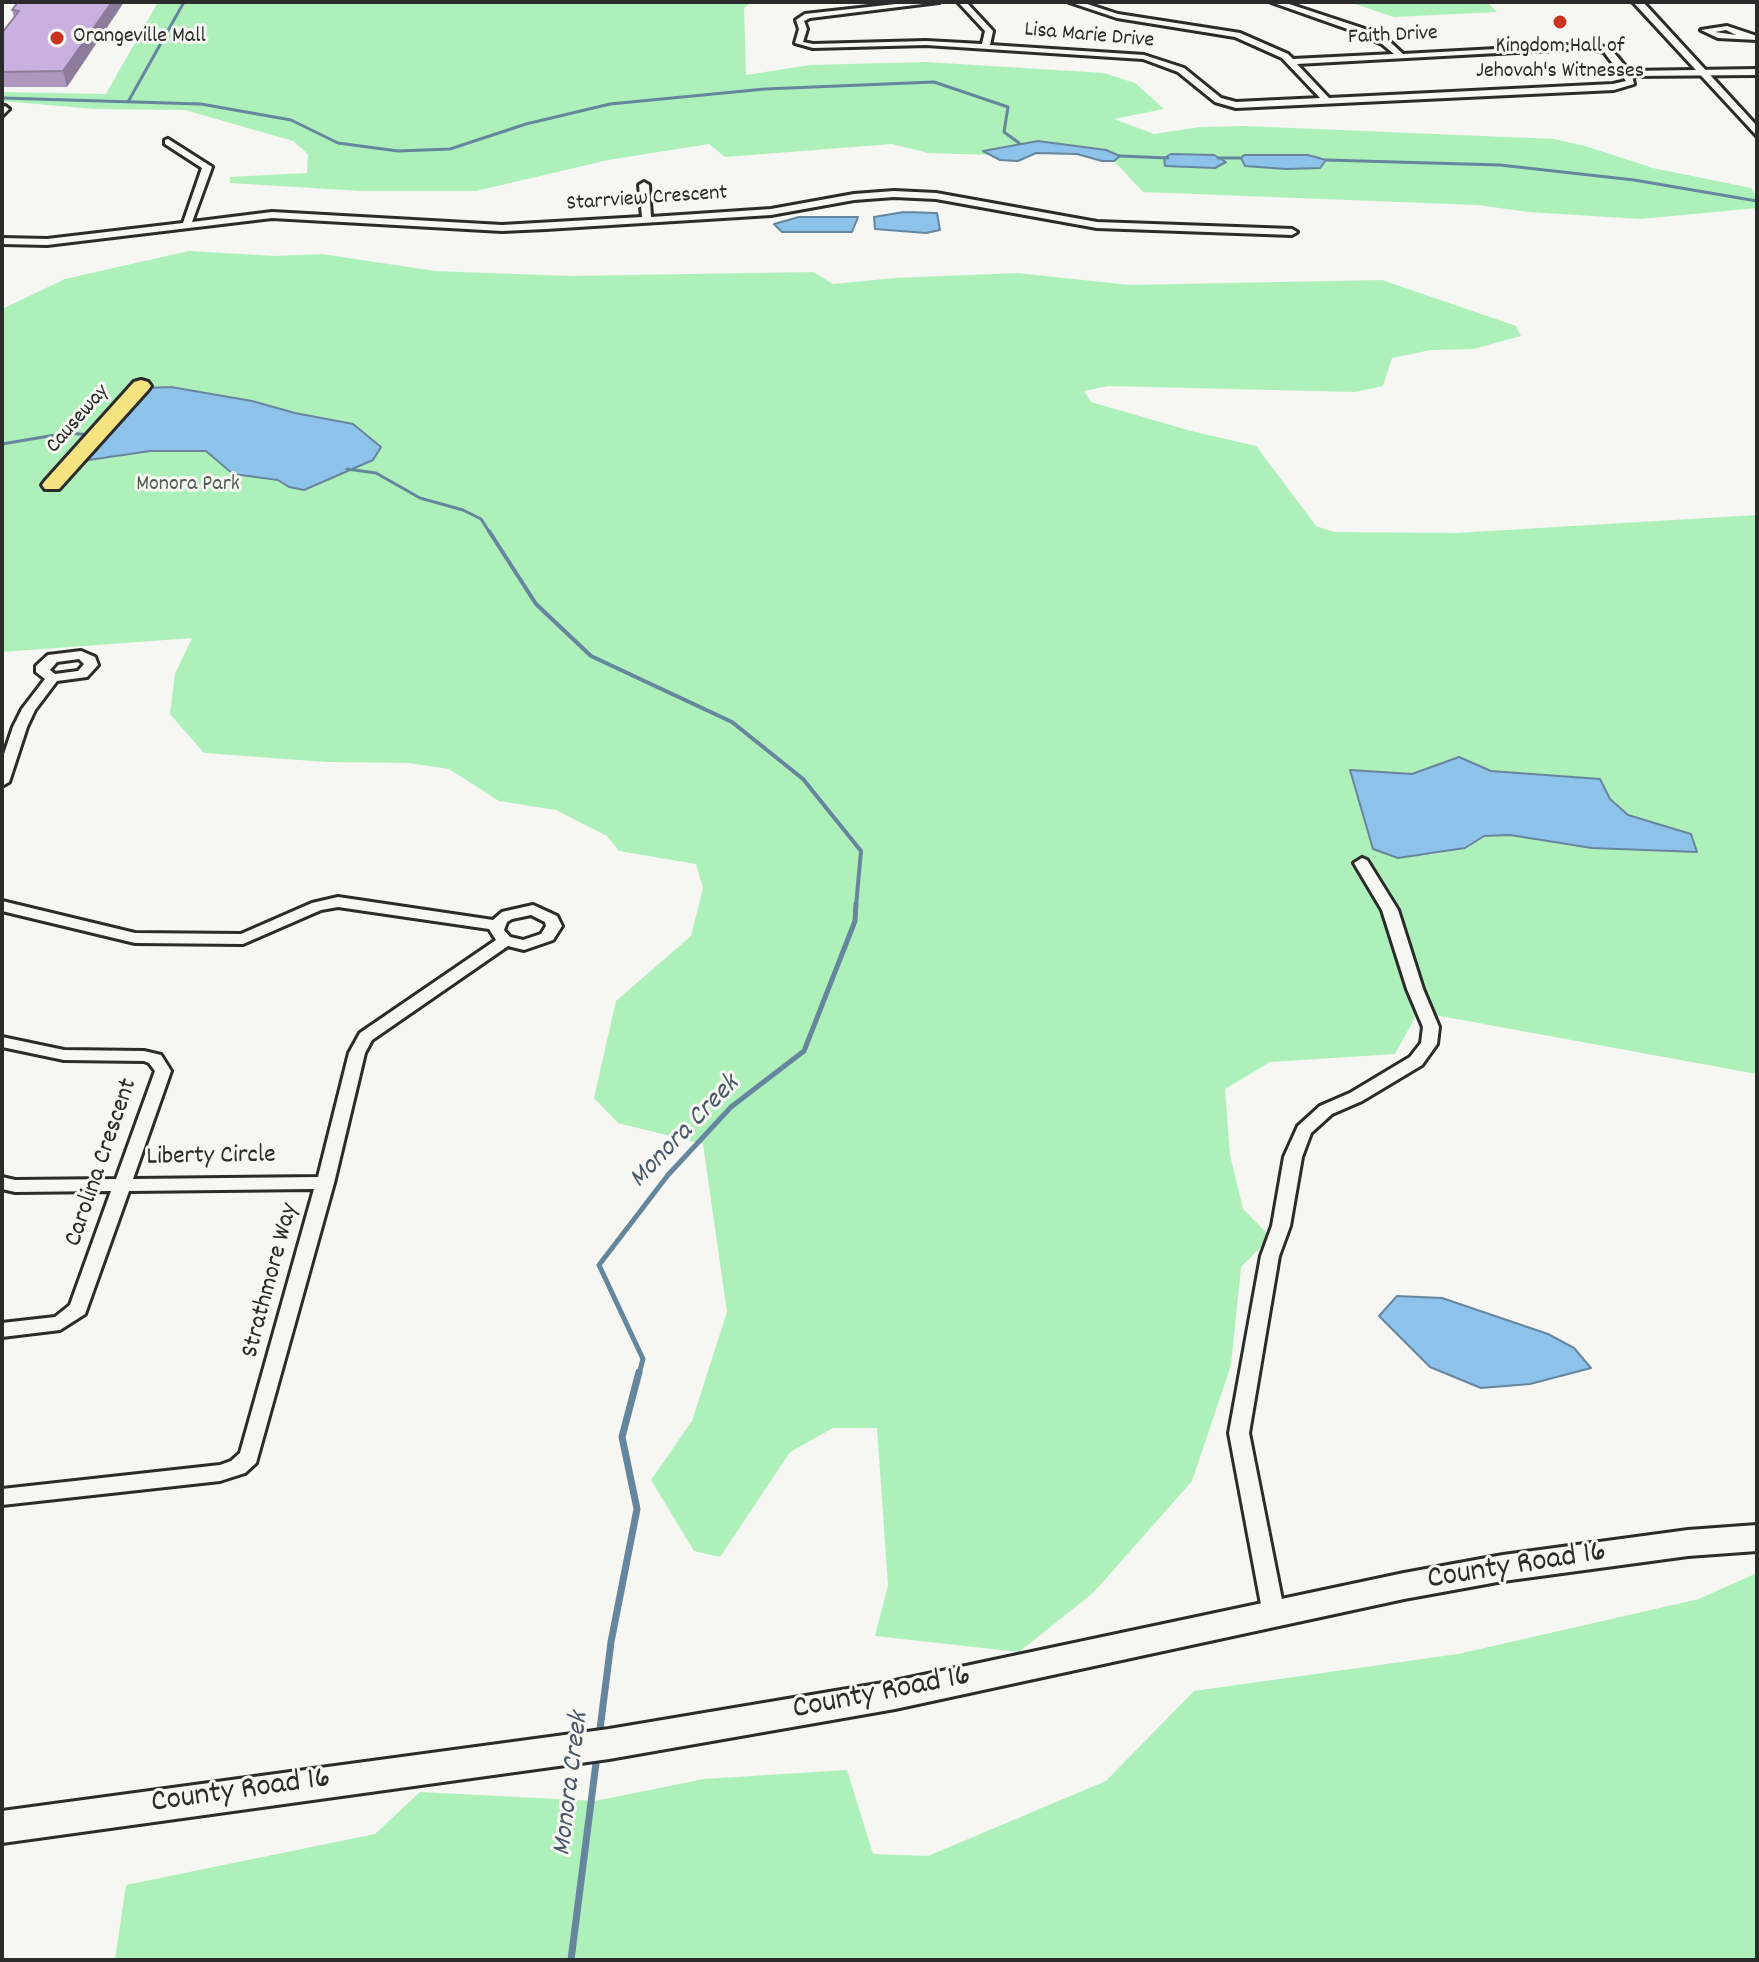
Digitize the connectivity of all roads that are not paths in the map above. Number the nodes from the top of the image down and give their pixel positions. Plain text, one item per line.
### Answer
1 (935, 2) edge
2 (962, 2) edge
3 (1073, 2) edge
4 (1275, 2) edge
5 (1638, 2) edge
6 (1110, 5) dead end
7 (1092, 10) junction
8 (986, 47) junction
9 (1399, 54) junction
10 (1292, 62) junction
11 (1757, 72) edge
12 (1702, 73) junction
13 (1627, 74) junction
14 (1325, 99) junction
15 (1757, 133) edge
16 (168, 142) dead end
17 (644, 185) dead end
18 (647, 220) junction
19 (187, 222) junction
20 (1292, 232) dead end
21 (2, 241) edge
22 (141, 386) dead end
23 (52, 485) dead end
24 (53, 678) dead end
25 (2, 782) edge
26 (1362, 863) dead end
27 (2, 906) edge
28 (2, 1042) edge
29 (2, 1183) edge
30 (325, 1183) junction
31 (125, 1185) junction
32 (2, 1330) edge
33 (2, 1497) edge
34 (1757, 1538) edge
35 (1274, 1615) junction
36 (2, 1827) edge

1 - 8 street, Lisa Marie Drive
2 - 8 street
3 - 7 street
4 - 9 street
5 - 12 street
6 - 7 street
7 - 10 street
8 - 14 street, Lisa Marie Drive
9 - 10 street, Faith Drive
9 - 13 street, Faith Drive
10 - 14 street
11 - 12 street, Lisa Marie Drive
12 - 13 street, Lisa Marie Drive
12 - 15 street
13 - 14 street, Lisa Marie Drive
16 - 19 street
17 - 18 street
18 - 19 street, Starrview Crescent
18 - 20 street, Starrview Crescent
19 - 21 street, Starrview Crescent
22 - 23 highway, Causeway
24 - 25 street
26 - 35 street
27 - 30 street, Strathmore Way
28 - 31 street, Carolina Crescent
29 - 31 street, Liberty Circle
30 - 31 street, Liberty Circle
30 - 33 street, Strathmore Way
31 - 32 street, Carolina Crescent
34 - 35 main road, County Road 16
35 - 36 main road, County Road 16

